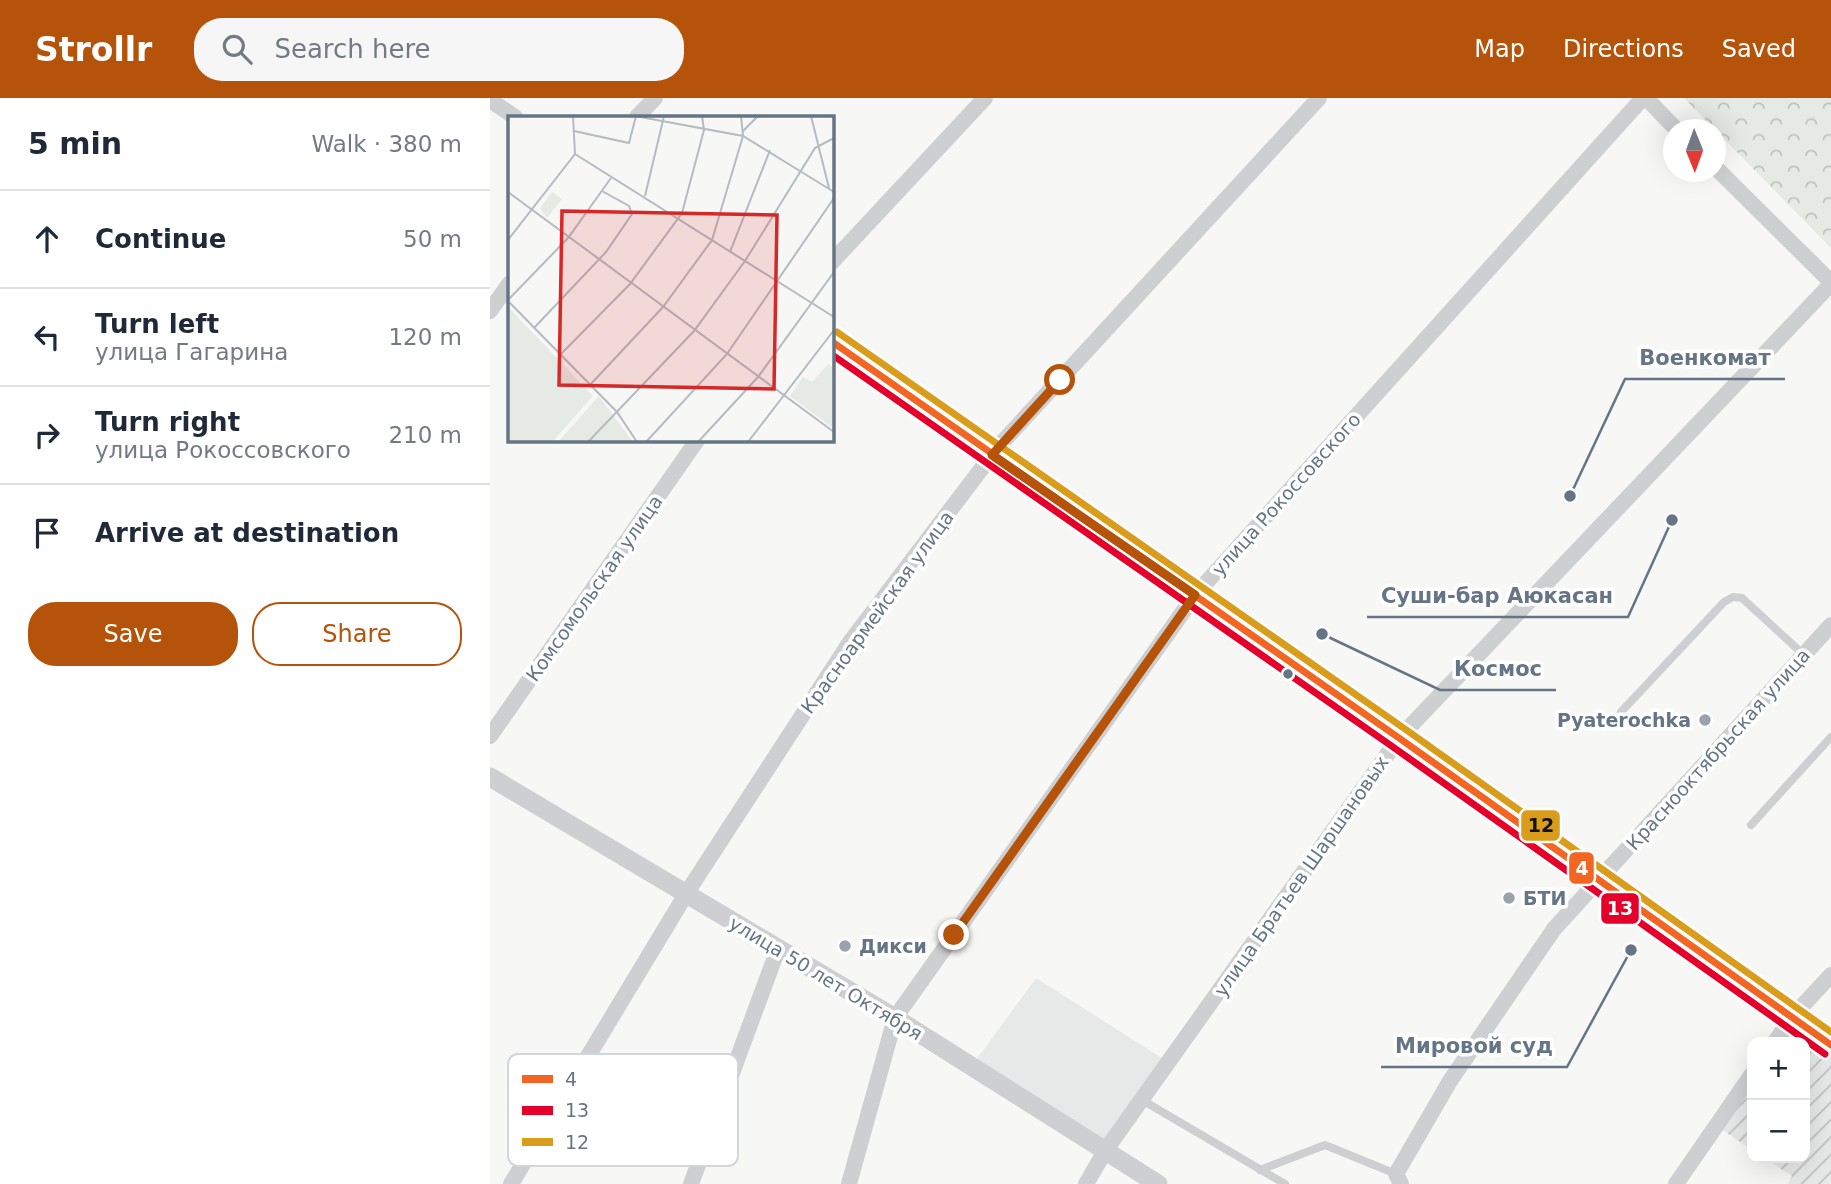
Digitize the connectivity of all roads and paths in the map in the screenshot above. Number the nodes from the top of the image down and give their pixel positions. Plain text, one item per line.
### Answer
1 (655, 98) edge
2 (985, 98) edge
3 (1319, 98) edge
4 (1644, 98) edge
5 (490, 100) edge
6 (514, 116) edge
7 (639, 116) edge
8 (1666, 119) edge
9 (1726, 178) edge
10 (833, 261) edge
11 (1831, 283) edge
12 (508, 285) edge
13 (490, 311) edge
14 (833, 342) edge
15 (697, 441) edge
16 (992, 455) junction
17 (1195, 595) junction
18 (1831, 625) edge
19 (1804, 655) junction
20 (1621, 712) dead end
21 (490, 736) edge
22 (1831, 737) edge
23 (1399, 738) junction
24 (490, 777) edge
25 (1751, 825) dead end
26 (1599, 879) junction
27 (686, 894) junction
28 (778, 948) junction
29 (1831, 975) edge
30 (1792, 1017) junction
31 (895, 1018) junction
32 (1778, 1037) edge
33 (1831, 1045) edge
34 (589, 1054) edge
35 (738, 1057) edge
36 (1747, 1081) edge
37 (1142, 1100) junction
38 (1105, 1151) junction
39 (522, 1166) edge
40 (698, 1166) edge
41 (1261, 1170) junction
42 (1399, 1179) edge
43 (511, 1184) edge
44 (691, 1184) edge
45 (849, 1184) edge
46 (1086, 1184) edge
47 (1158, 1184) edge
48 (1285, 1184) edge
49 (1676, 1184) edge

1 - 7 street
2 - 10 street
3 - 16 street, Красноармейская улица
4 - 8 street
4 - 17 street, улица Рокоссовского
5 - 6 street
9 - 11 street
11 - 23 street, улица Братьев Шаршановых
12 - 13 street
14 - 16 street
15 - 21 street, Комсомольская улица
16 - 17 street
16 - 27 street, Красноармейская улица
17 - 23 street
17 - 31 street, улица Рокоссовского
18 - 19 street, Краснооктябрьская улица
19 - 20 lane
19 - 26 street, Краснооктябрьская улица
22 - 25 lane
23 - 26 street
23 - 37 street, улица Братьев Шаршановых
24 - 27 street, улица 50 лет Октября
26 - 30 street
26 - 42 street, Краснооктябрьская улица
27 - 28 street, улица 50 лет Октября
27 - 34 street, Красноармейская улица
28 - 31 street, улица 50 лет Октября
28 - 35 street
29 - 30 street
30 - 32 street
30 - 33 street
31 - 38 street, улица 50 лет Октября
31 - 45 street, улица Рокоссовского
36 - 49 street
37 - 38 street, улица Братьев Шаршановых
37 - 41 lane
38 - 46 street, улица Братьев Шаршановых
38 - 47 street, улица 50 лет Октября
39 - 43 street, Красноармейская улица
40 - 44 street
41 - 42 lane
41 - 48 lane

